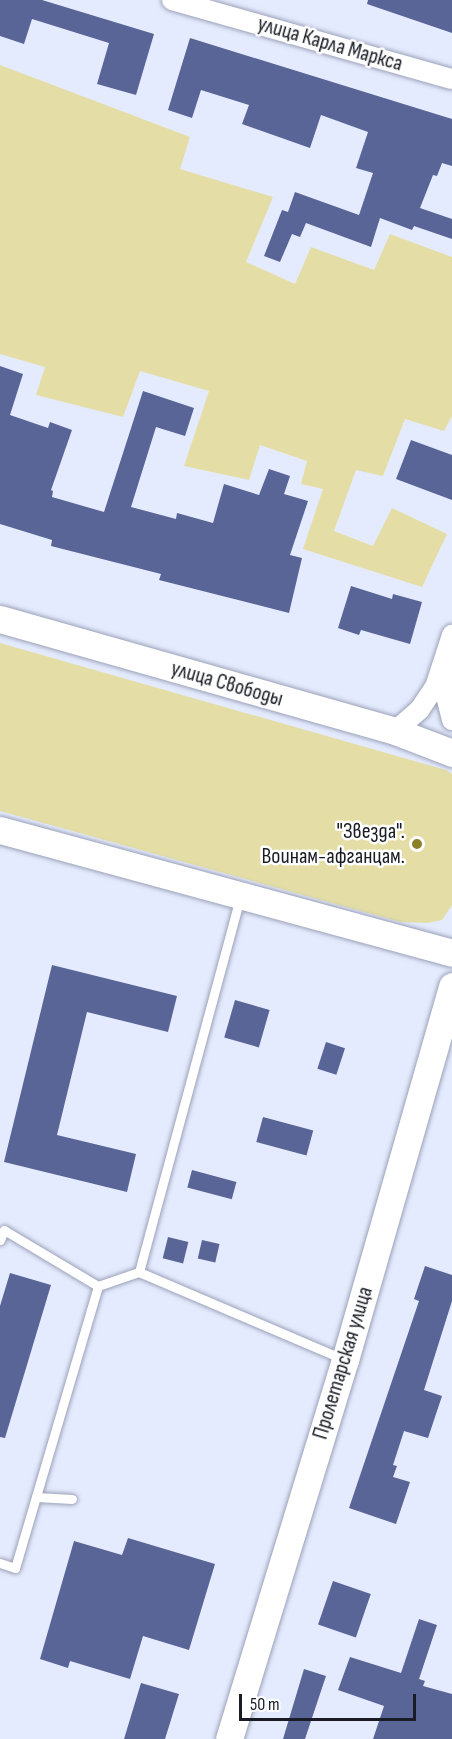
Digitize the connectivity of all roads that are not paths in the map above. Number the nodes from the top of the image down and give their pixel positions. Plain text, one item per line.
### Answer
1 (172, 0) edge
2 (452, 79) edge
3 (0, 619) edge
4 (451, 637) edge
5 (452, 720) edge
6 (395, 731) junction
7 (452, 753) edge
8 (0, 830) edge
9 (240, 897) junction
10 (452, 953) edge
11 (452, 986) edge
12 (2, 1229) edge
13 (0, 1240) edge
14 (139, 1272) junction
15 (98, 1286) junction
16 (345, 1360) junction
17 (36, 1497) junction
18 (72, 1499) dead end
19 (0, 1563) edge
20 (229, 1739) edge

1 - 2 street, улица Карла Маркса
3 - 6 main road, улица Свободы
4 - 5 street
4 - 6 street
6 - 7 main road, улица Свободы
8 - 9 main road
9 - 10 main road
9 - 14 lane
11 - 16 main road, Пролетарская улица
12 - 13 lane
12 - 15 lane
14 - 15 lane
14 - 16 lane
15 - 17 lane
16 - 20 main road, Пролетарская улица
17 - 18 lane
17 - 19 lane

